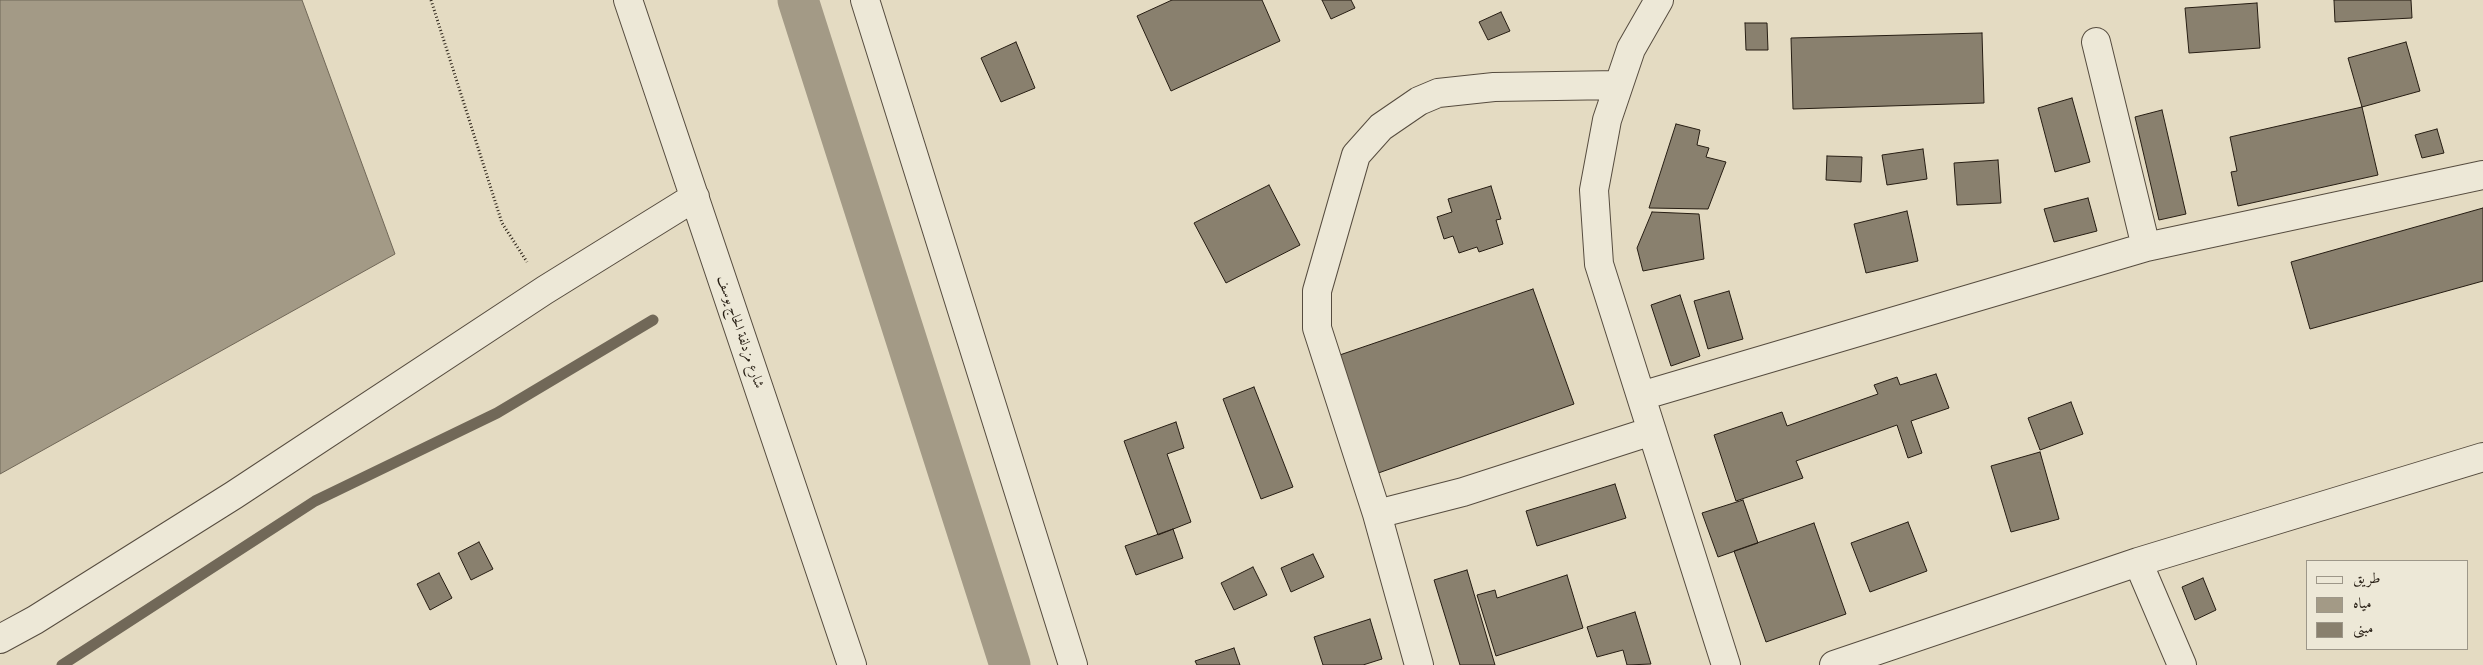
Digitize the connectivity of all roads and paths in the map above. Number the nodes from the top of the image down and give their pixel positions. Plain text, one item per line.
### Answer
1 (431, 0) edge
2 (628, 0) edge
3 (865, 0) edge
4 (1659, 0) edge
5 (2096, 42) dead end
6 (1618, 85) junction
7 (2483, 175) edge
8 (695, 197) junction
9 (2146, 246) junction
10 (545, 290) junction
11 (1642, 396) junction
12 (1652, 431) junction
13 (2483, 457) edge
14 (1377, 514) junction
15 (2138, 562) junction
16 (0, 639) edge
17 (852, 665) edge
18 (1073, 665) edge
19 (1418, 665) edge
20 (1726, 665) edge
21 (1834, 665) edge
22 (2182, 665) edge

1 - 10 path
2 - 8 street, شارع مزدلفة الحاج يوسف
3 - 18 street
4 - 6 street
5 - 9 street
6 - 11 street
6 - 14 street
7 - 9 street
8 - 10 street
8 - 17 street, شارع مزدلفة الحاج يوسف
9 - 11 street
10 - 16 street
11 - 12 street
12 - 14 street
12 - 20 street
13 - 15 street
14 - 19 street
15 - 21 street
15 - 22 street

